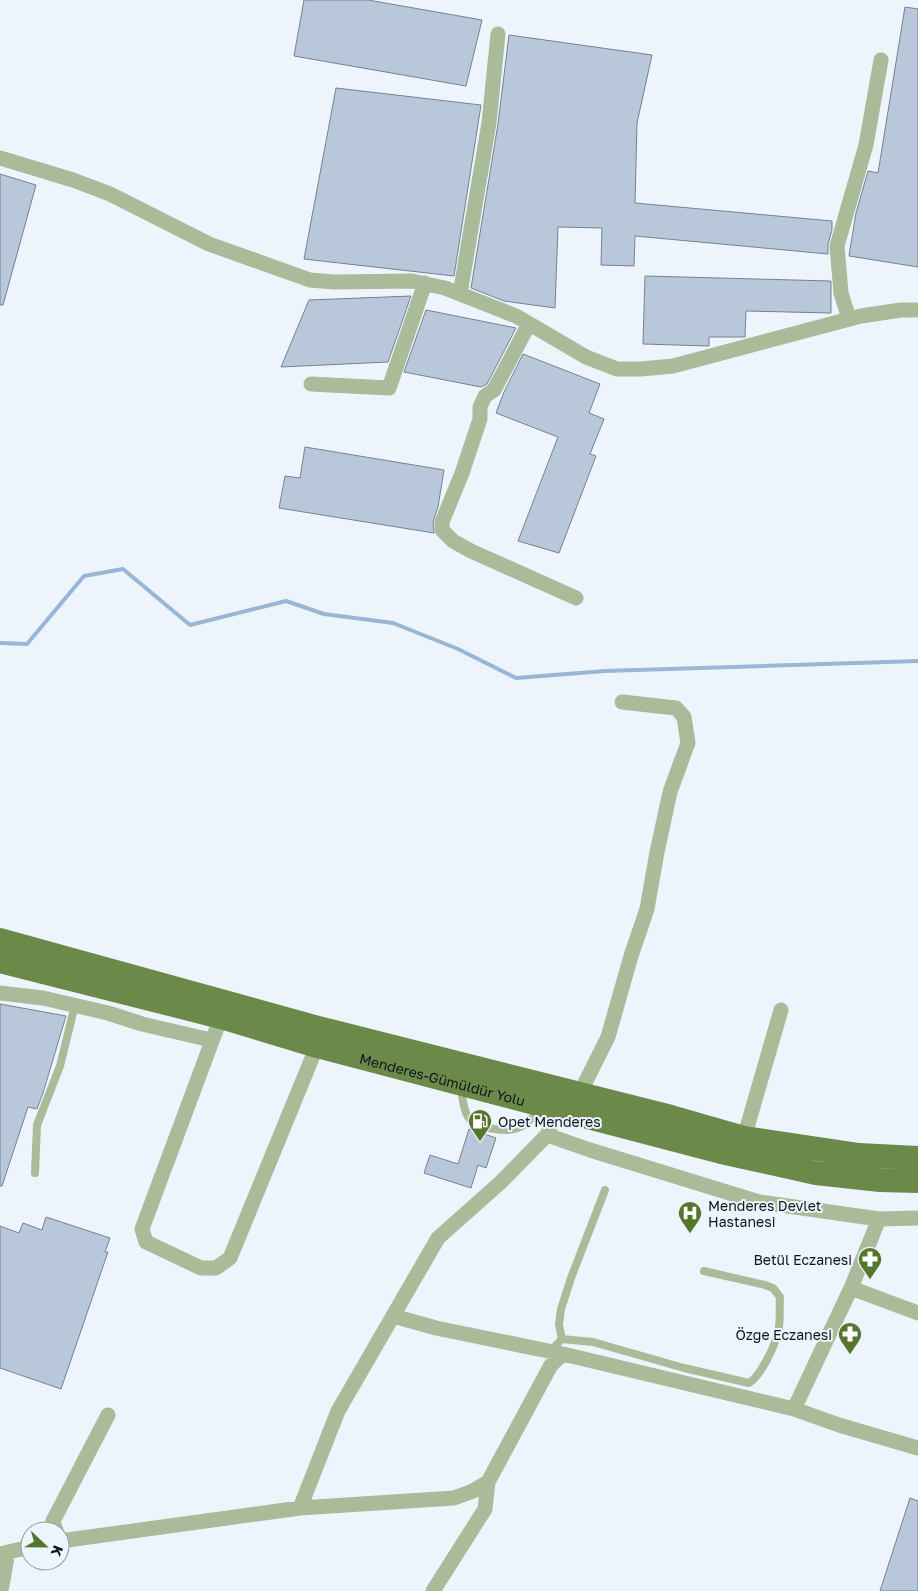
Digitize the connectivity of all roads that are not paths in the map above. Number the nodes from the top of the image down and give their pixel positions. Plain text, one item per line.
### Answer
1 (498, 34) dead end
2 (881, 60) dead end
3 (0, 158) edge
4 (425, 284) junction
5 (460, 294) junction
6 (918, 310) edge
7 (849, 319) junction
8 (529, 324) junction
9 (311, 384) dead end
10 (576, 598) dead end
11 (622, 702) dead end
12 (0, 940) edge
13 (0, 961) edge
14 (0, 993) edge
15 (76, 1005) junction
16 (781, 1010) dead end
17 (221, 1017) junction
18 (212, 1040) junction
19 (317, 1046) junction
20 (460, 1084) junction
21 (579, 1095) junction
22 (551, 1107) junction
23 (547, 1135) junction
24 (744, 1138) junction
25 (918, 1158) edge
26 (35, 1173) dead end
27 (918, 1181) edge
28 (605, 1190) dead end
29 (918, 1218) edge
30 (879, 1219) junction
31 (704, 1270) dead end
32 (851, 1288) junction
33 (918, 1313) edge
34 (393, 1316) junction
35 (560, 1348) junction
36 (794, 1410) junction
37 (108, 1415) dead end
38 (918, 1448) edge
39 (488, 1482) junction
40 (300, 1508) junction
41 (53, 1521) edge
42 (70, 1540) edge
43 (20, 1549) edge
44 (4, 1553) edge
45 (0, 1591) edge
46 (433, 1591) edge

1 - 5 street
2 - 7 street
3 - 4 street
4 - 5 street
4 - 9 street
5 - 8 street
6 - 7 street
7 - 8 street
8 - 10 street
11 - 21 street
12 - 21 main road, Menderes-Gümüldür Yolu
13 - 17 main road, Menderes-Gümüldür Yolu
14 - 15 street
15 - 18 street
15 - 26 lane
16 - 24 street
17 - 18 street
17 - 19 main road, Menderes-Gümüldür Yolu
18 - 19 street
19 - 20 main road, Menderes-Gümüldür Yolu
20 - 22 main road, Menderes-Gümüldür Yolu
20 - 22 lane
21 - 24 main road, Menderes-Gümüldür Yolu
22 - 23 street
22 - 27 main road, Menderes-Gümüldür Yolu
23 - 30 street
23 - 34 street
24 - 25 main road, Menderes-Gümüldür Yolu
28 - 35 lane
29 - 30 street
30 - 32 street
31 - 35 lane
32 - 33 street
32 - 36 street
34 - 35 street
34 - 40 street
35 - 36 street
35 - 39 street
36 - 38 street
37 - 41 street
39 - 40 street
39 - 46 street
40 - 42 street
43 - 44 street
44 - 45 street

